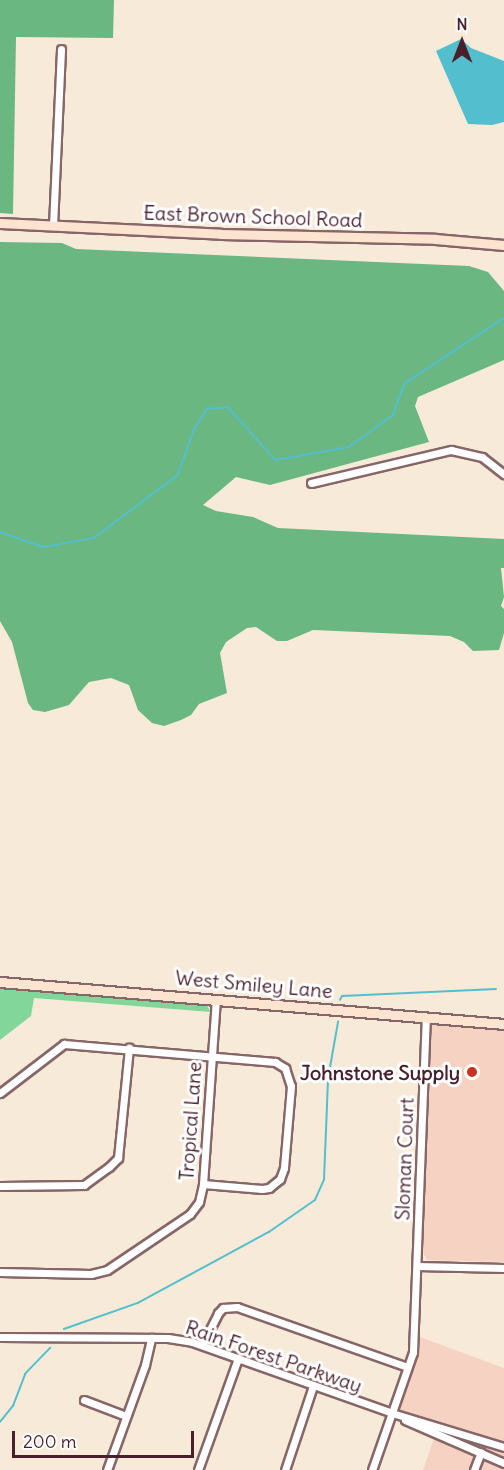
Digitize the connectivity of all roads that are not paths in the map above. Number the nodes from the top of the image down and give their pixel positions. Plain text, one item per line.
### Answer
1 (61, 49) dead end
2 (0, 224) edge
3 (53, 226) junction
4 (504, 245) edge
5 (504, 474) edge
6 (311, 483) dead end
7 (0, 982) edge
8 (216, 999) junction
9 (426, 1017) junction
10 (504, 1024) edge
11 (129, 1048) junction
12 (212, 1055) junction
13 (0, 1093) edge
14 (203, 1184) junction
15 (0, 1186) edge
16 (417, 1266) junction
17 (504, 1268) edge
18 (0, 1272) edge
19 (0, 1337) edge
20 (151, 1338) junction
21 (202, 1345) junction
22 (238, 1358) junction
23 (407, 1367) junction
24 (313, 1386) junction
25 (84, 1400) dead end
26 (393, 1413) junction
27 (126, 1416) junction
28 (504, 1447) edge
29 (481, 1452) junction
30 (504, 1463) edge
31 (107, 1470) edge
32 (198, 1470) edge
33 (285, 1470) edge
34 (372, 1470) edge
35 (474, 1470) edge

1 - 3 street
2 - 3 street, East Brown School Road
3 - 4 street, East Brown School Road
5 - 6 street
7 - 8 street, West Smiley Lane
8 - 9 street, West Smiley Lane
8 - 12 street, Tropical Lane
9 - 10 street, West Smiley Lane
9 - 16 street, Sloman Court
11 - 12 street
11 - 13 street
11 - 15 street
12 - 14 street, Tropical Lane
12 - 14 street
14 - 18 street, Tropical Lane
16 - 17 street
16 - 23 street, Sloman Court
19 - 20 street, Rain Forest Parkway
20 - 21 street, Rain Forest Parkway
20 - 27 street
21 - 22 street, Rain Forest Parkway
21 - 23 street
22 - 24 street, Rain Forest Parkway
22 - 32 street
23 - 26 street, Sloman Court
24 - 26 street, Rain Forest Parkway
24 - 33 street
25 - 27 street
26 - 28 street, Rain Forest Parkway
26 - 29 street, Rain Forest Parkway
26 - 34 street, Sloman Court
27 - 31 street
29 - 30 street, Rain Forest Parkway
29 - 35 street

